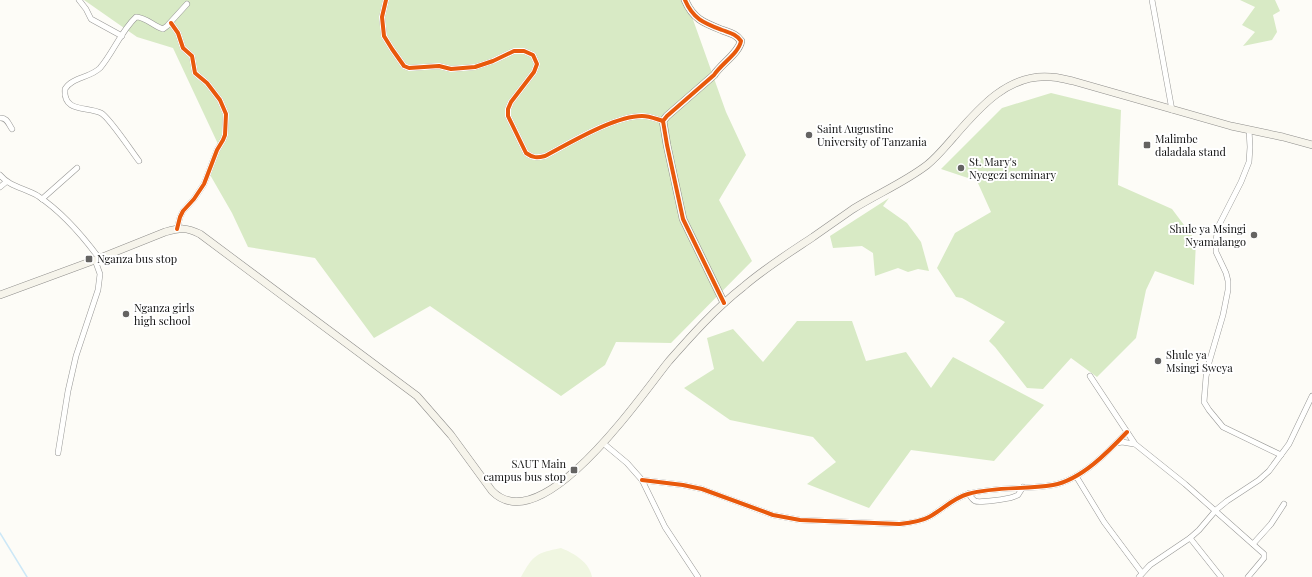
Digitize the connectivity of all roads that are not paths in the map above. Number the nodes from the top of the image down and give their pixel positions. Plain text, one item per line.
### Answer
1 (80, 0) edge
2 (386, 0) edge
3 (685, 0) edge
4 (1152, 0) edge
5 (187, 4) dead end
6 (171, 23) junction
7 (122, 36) junction
8 (1172, 110) junction
9 (0, 118) edge
10 (663, 121) junction
11 (12, 129) dead end
12 (1249, 130) junction
13 (1312, 145) edge
14 (139, 162) dead end
15 (77, 168) dead end
16 (0, 175) edge
17 (6, 182) junction
18 (0, 187) edge
19 (42, 199) junction
20 (177, 229) junction
21 (97, 259) junction
22 (0, 295) edge
23 (724, 303) junction
24 (1090, 376) dead end
25 (1312, 396) edge
26 (1127, 432) junction
27 (1117, 443) junction
28 (604, 444) junction
29 (1135, 444) junction
30 (58, 453) dead end
31 (1282, 455) junction
32 (1076, 476) junction
33 (642, 480) junction
34 (1023, 487) junction
35 (980, 492) junction
36 (969, 493) junction
37 (994, 499) junction
38 (1284, 504) dead end
39 (1216, 510) junction
40 (1190, 538) junction
41 (1253, 544) junction
42 (1140, 575) edge
43 (698, 577) edge
44 (1221, 577) edge
45 (1248, 577) edge

1 - 7 street
2 - 10 street
3 - 10 main road
4 - 8 street
5 - 6 street
6 - 7 street
6 - 20 street
7 - 14 street
8 - 12 main road
8 - 23 main road
9 - 11 street
10 - 23 main road
12 - 13 main road
12 - 31 street
15 - 19 street
16 - 17 street
17 - 18 street
17 - 19 street
19 - 21 street
20 - 21 main road
20 - 28 main road
21 - 22 main road
21 - 30 street
23 - 28 main road
24 - 26 street
25 - 31 street
26 - 27 street
26 - 29 street
27 - 29 street
27 - 32 street
28 - 33 street
29 - 39 street
31 - 39 street
32 - 34 street
32 - 42 street
33 - 36 street
33 - 43 street
34 - 35 street
34 - 37 street
35 - 36 street
35 - 37 street
36 - 37 street
38 - 41 street
39 - 40 street
39 - 41 street
40 - 42 street
40 - 44 street
41 - 45 street

